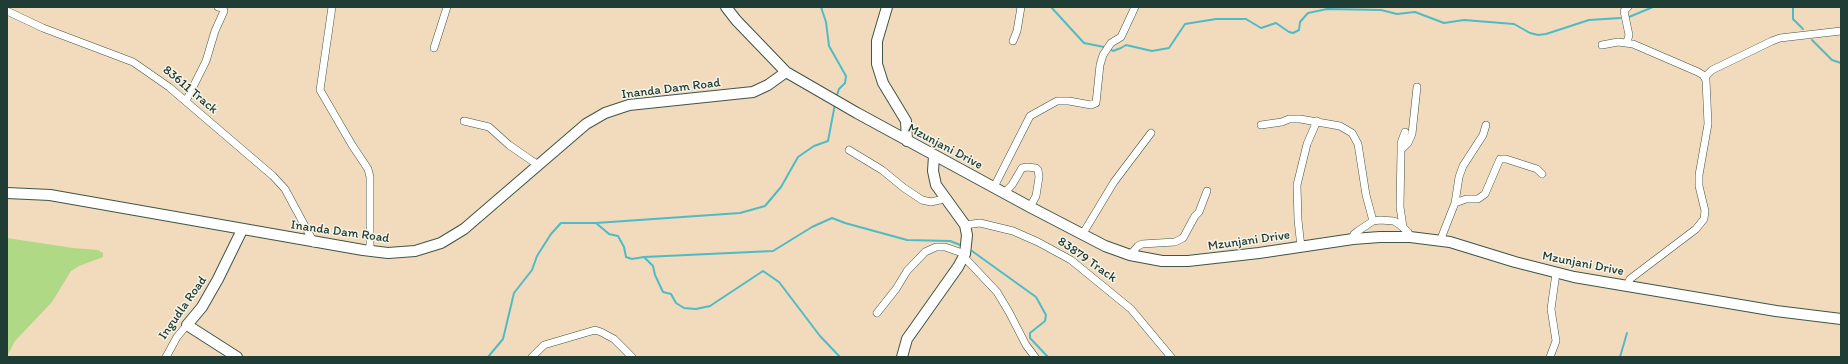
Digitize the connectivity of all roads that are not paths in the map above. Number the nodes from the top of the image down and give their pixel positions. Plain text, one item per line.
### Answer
1 (218, 7) edge
2 (332, 7) edge
3 (447, 7) edge
4 (887, 7) edge
5 (1021, 7) edge
6 (1135, 7) edge
7 (1628, 7) edge
8 (731, 10) edge
9 (7, 11) edge
10 (1841, 31) edge
11 (1013, 41) dead end
12 (1627, 42) junction
13 (1602, 45) dead end
14 (434, 48) dead end
15 (786, 72) junction
16 (1705, 77) junction
17 (1417, 87) dead end
18 (186, 101) junction
19 (464, 121) dead end
20 (1317, 122) junction
21 (1261, 126) dead end
22 (1486, 126) dead end
23 (1405, 132) dead end
24 (1151, 133) dead end
25 (906, 140) junction
26 (849, 150) dead end
27 (1401, 150) junction
28 (934, 156) junction
29 (538, 165) junction
30 (1542, 174) dead end
31 (994, 187) junction
32 (1207, 191) dead end
33 (7, 193) edge
34 (1004, 193) junction
35 (944, 199) junction
36 (1455, 203) junction
37 (1030, 207) junction
38 (1373, 221) junction
39 (965, 225) junction
40 (1403, 227) junction
41 (242, 230) junction
42 (1082, 234) junction
43 (1410, 237) junction
44 (1353, 239) junction
45 (1440, 241) junction
46 (314, 243) junction
47 (1302, 247) junction
48 (370, 251) junction
49 (964, 255) junction
50 (1130, 255) junction
51 (1556, 273) junction
52 (1627, 286) junction
53 (877, 313) dead end
54 (1841, 319) edge
55 (187, 325) junction
56 (166, 357) edge
57 (237, 357) edge
58 (532, 357) edge
59 (632, 357) edge
60 (902, 357) edge
61 (1035, 357) edge
62 (1170, 357) edge
63 (1550, 357) edge

1 - 18 street
2 - 48 street
3 - 14 street
4 - 25 street
5 - 11 street
6 - 31 street
7 - 12 street
8 - 15 street, Mzunjani Drive
9 - 18 street, 83611 Track
10 - 16 street
12 - 13 street
12 - 16 street
15 - 25 street, Mzunjani Drive
15 - 29 street, Inanda Dam Road
16 - 52 street
17 - 27 street
18 - 46 street, 83611 Track
19 - 29 street
20 - 21 street
20 - 38 street
20 - 47 street
22 - 36 street
23 - 27 street
24 - 42 street
25 - 28 street, Mzunjani Drive
26 - 35 street
27 - 40 street
28 - 31 street, Mzunjani Drive
28 - 35 street
29 - 48 street, Inanda Dam Road
30 - 36 street
31 - 34 street, Mzunjani Drive
32 - 50 street
33 - 41 street, Inanda Dam Road
34 - 37 street, Mzunjani Drive
34 - 37 street
35 - 39 street
36 - 45 street
37 - 42 street, Mzunjani Drive
38 - 40 street
38 - 44 street
39 - 49 street
39 - 62 street, 83879 Track
40 - 43 street
41 - 46 street, Inanda Dam Road
41 - 55 street, Ingudla Road
42 - 50 street, Mzunjani Drive
43 - 44 street, Mzunjani Drive
43 - 45 street, Mzunjani Drive
44 - 47 street, Mzunjani Drive
45 - 51 street, Mzunjani Drive
46 - 48 street, Inanda Dam Road
47 - 50 street, Mzunjani Drive
49 - 53 street
49 - 60 street
49 - 61 street
51 - 52 street, Mzunjani Drive
51 - 63 street
52 - 54 street, Mzunjani Drive
55 - 56 street, Ingudla Road
55 - 57 street
58 - 59 street

